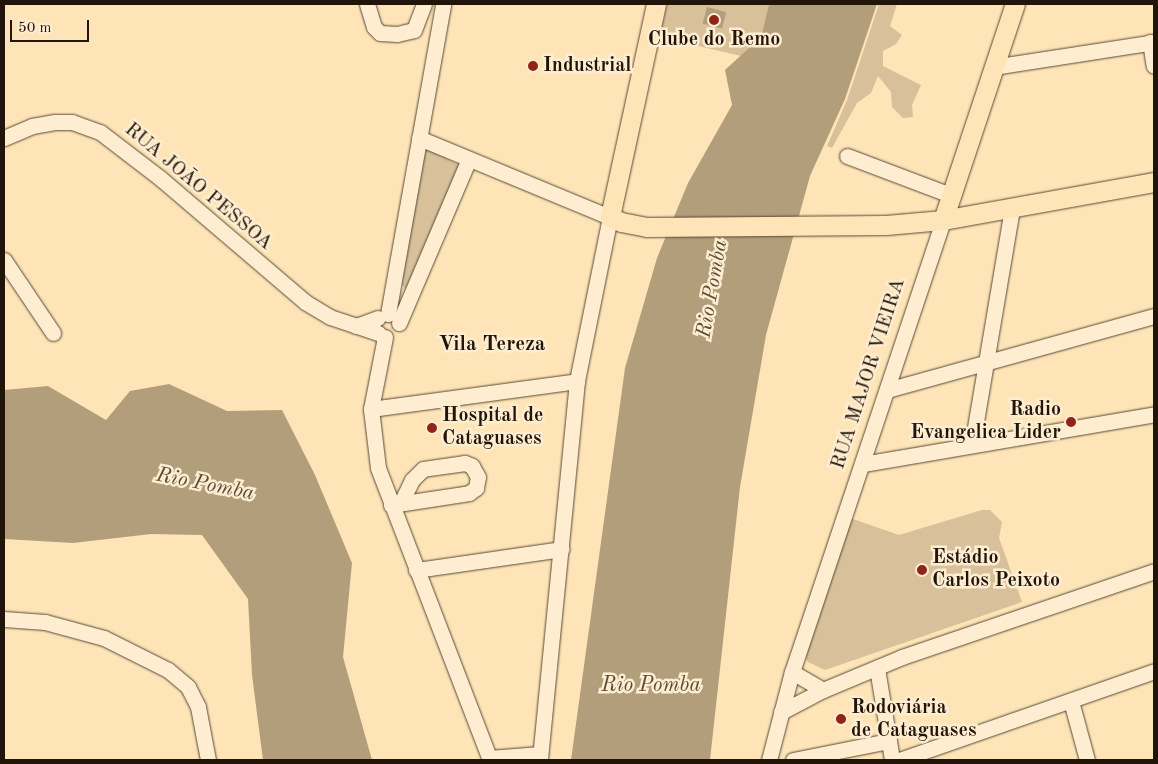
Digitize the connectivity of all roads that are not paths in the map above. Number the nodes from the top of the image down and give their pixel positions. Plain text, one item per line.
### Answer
1 (367, 4) edge
2 (424, 4) edge
3 (444, 4) edge
4 (656, 4) edge
5 (1015, 4) edge
6 (1152, 42) edge
7 (1154, 66) edge
8 (992, 67) junction
9 (4, 138) edge
10 (419, 138) junction
11 (847, 156) dead end
12 (469, 160) junction
13 (1154, 182) edge
14 (953, 196) junction
15 (1012, 209) junction
16 (610, 217) junction
17 (943, 220) junction
18 (4, 260) edge
19 (1154, 316) edge
20 (388, 318) junction
21 (356, 326) junction
22 (53, 333) dead end
23 (381, 335) junction
24 (986, 363) junction
25 (577, 381) junction
26 (887, 390) junction
27 (371, 409) junction
28 (1154, 414) edge
29 (972, 445) junction
30 (863, 464) junction
31 (396, 504) junction
32 (561, 549) junction
33 (416, 570) junction
34 (1154, 571) edge
35 (4, 619) edge
36 (877, 668) junction
37 (1154, 671) edge
38 (792, 672) junction
39 (823, 690) junction
40 (1071, 701) junction
41 (782, 712) junction
42 (889, 742) junction
43 (540, 757) edge
44 (489, 759) edge
45 (208, 760) edge
46 (769, 760) edge
47 (794, 760) edge
48 (892, 760) edge
49 (899, 760) edge
50 (1087, 760) edge

1 - 2 street
3 - 10 street
4 - 16 main road
5 - 8 main road, RUA MAJOR VIEIRA
6 - 7 street
6 - 8 street
8 - 14 main road, RUA MAJOR VIEIRA
9 - 21 street, RUA JOÃO PESSOA
10 - 12 street
10 - 20 street
11 - 14 street
12 - 16 street
12 - 20 street
13 - 15 main road
14 - 17 main road, RUA MAJOR VIEIRA
15 - 17 main road
15 - 24 street
16 - 17 main road
16 - 25 street
17 - 26 street, RUA MAJOR VIEIRA
18 - 22 street
19 - 24 street
20 - 21 street
20 - 23 street
20 - 23 street
21 - 23 street, RUA JOÃO PESSOA
23 - 27 street
24 - 26 street
24 - 29 street
25 - 27 street
25 - 32 street
26 - 30 street, RUA MAJOR VIEIRA
27 - 31 street
28 - 29 street
29 - 30 street
30 - 38 street, RUA MAJOR VIEIRA
31 - 31 street
31 - 33 street
32 - 33 street
32 - 43 street
33 - 44 street
34 - 36 street
35 - 45 street
36 - 39 street
36 - 42 street
37 - 40 street
38 - 39 street
38 - 41 street, RUA MAJOR VIEIRA
39 - 41 street
40 - 49 street
40 - 50 street
41 - 46 street, RUA MAJOR VIEIRA
42 - 47 street
42 - 48 street
43 - 44 street

